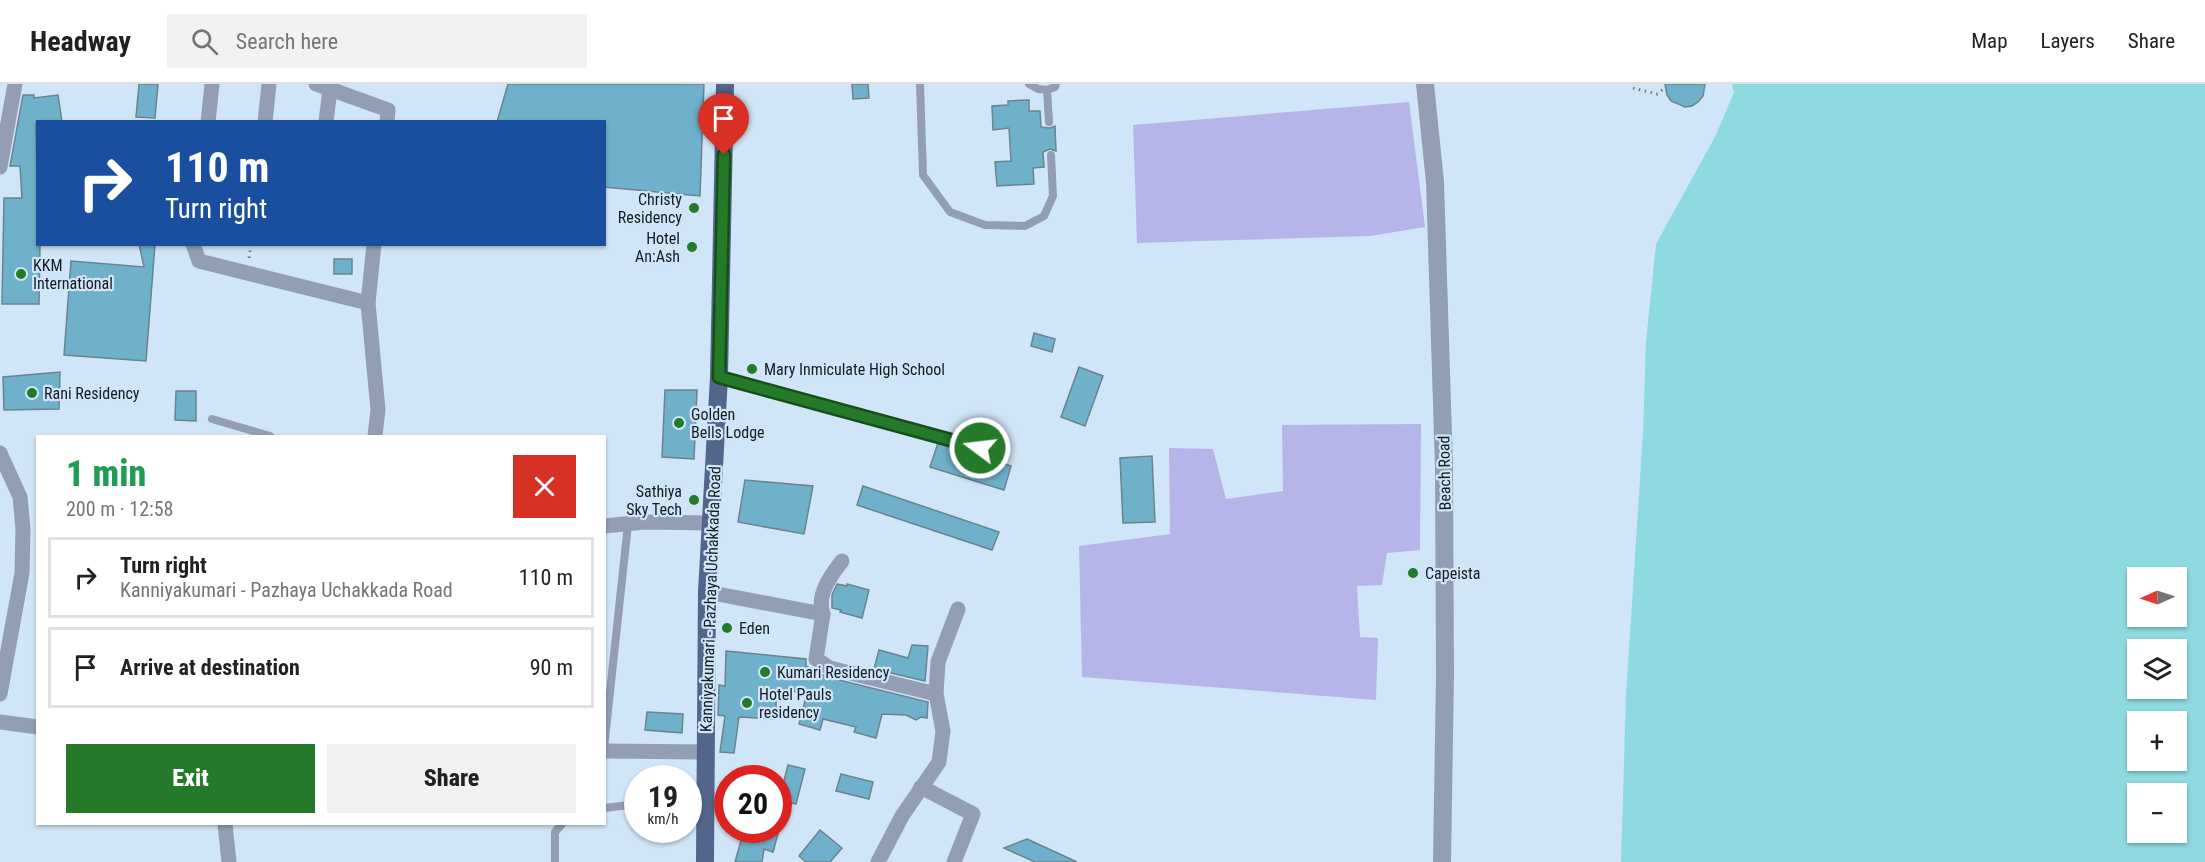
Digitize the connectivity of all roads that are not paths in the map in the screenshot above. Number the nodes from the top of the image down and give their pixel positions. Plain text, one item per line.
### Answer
1 (212, 84) edge
2 (269, 84) edge
3 (725, 84) edge
4 (920, 84) edge
5 (1029, 84) edge
6 (1056, 84) edge
7 (1425, 84) edge
8 (323, 87) edge
9 (1047, 90) junction
10 (9, 91) edge
11 (208, 120) edge
12 (265, 120) edge
13 (326, 120) edge
14 (387, 120) edge
15 (1049, 122) dead end
16 (1051, 155) dead end
17 (0, 167) edge
18 (194, 246) edge
19 (374, 246) edge
20 (368, 303) junction
21 (719, 377) junction
22 (212, 419) dead end
23 (267, 435) edge
24 (375, 435) edge
25 (0, 453) edge
26 (1002, 454) dead end
27 (710, 523) junction
28 (628, 524) junction
29 (606, 526) edge
30 (842, 561) dead end
31 (22, 573) junction
32 (36, 575) edge
33 (707, 592) junction
34 (958, 609) dead end
35 (823, 614) junction
36 (0, 694) edge
37 (936, 694) junction
38 (0, 722) edge
39 (36, 727) edge
40 (606, 731) edge
41 (606, 750) edge
42 (705, 752) junction
43 (705, 788) junction
44 (921, 788) junction
45 (702, 789) edge
46 (624, 806) edge
47 (606, 808) edge
48 (225, 825) edge
49 (561, 825) edge
50 (229, 862) edge
51 (555, 862) edge
52 (705, 862) edge
53 (878, 862) edge
54 (954, 862) edge
55 (1442, 862) edge

1 - 11 street
2 - 12 street
3 - 21 main road, Kanniyakumari - Pazhaya Uchakkada Road
4 - 16 lane
5 - 9 lane
6 - 9 lane
7 - 55 street, Beach Road
8 - 13 street
8 - 14 street
9 - 15 lane
10 - 17 street
18 - 20 street
19 - 20 street
20 - 24 street
21 - 26 lane
21 - 27 main road, Kanniyakumari - Pazhaya Uchakkada Road
22 - 23 lane
25 - 31 street
27 - 28 street
27 - 33 main road, Kanniyakumari - Pazhaya Uchakkada Road
28 - 29 street
28 - 40 lane
30 - 35 street
31 - 32 street
31 - 36 street
33 - 35 street
33 - 42 main road, Kanniyakumari - Pazhaya Uchakkada Road
34 - 37 street
35 - 37 street
37 - 44 street
38 - 39 street
41 - 42 street
42 - 43 main road, Kanniyakumari - Pazhaya Uchakkada Road
43 - 45 lane
43 - 52 main road, Kanniyakumari - Pazhaya Uchakkada Road
44 - 53 street
44 - 54 street
46 - 47 lane
48 - 50 street
49 - 51 lane

